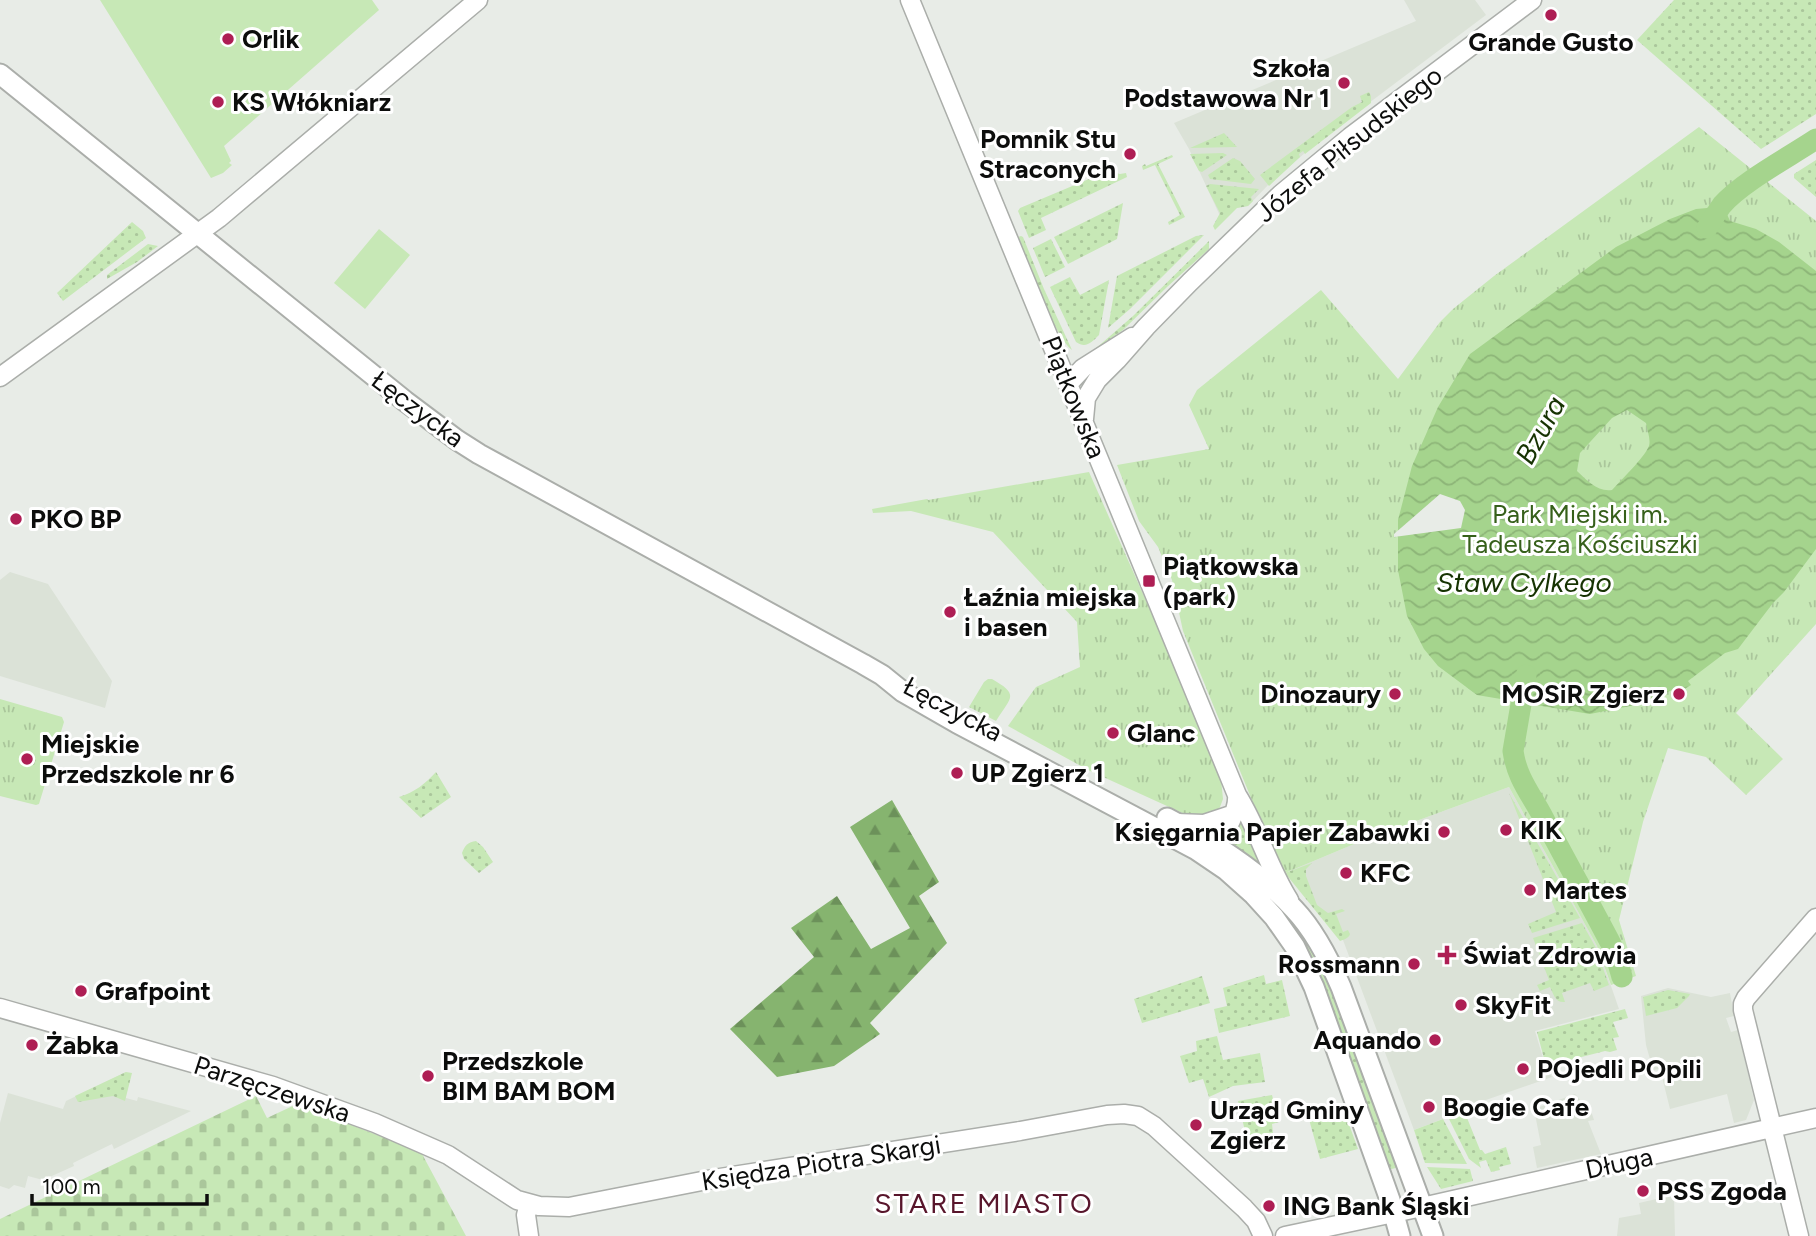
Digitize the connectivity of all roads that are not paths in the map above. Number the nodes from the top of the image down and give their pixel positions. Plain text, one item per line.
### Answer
1 (478, 0) edge
2 (910, 0) edge
3 (1532, 0) edge
4 (0, 74) edge
5 (198, 234) junction
6 (1146, 327) junction
7 (1053, 346) junction
8 (1095, 359) junction
9 (0, 377) edge
10 (1097, 380) junction
11 (1068, 384) junction
12 (1084, 423) junction
13 (1020, 751) junction
14 (1237, 794) junction
15 (1234, 814) junction
16 (1175, 823) junction
17 (1213, 853) junction
18 (1294, 909) junction
19 (1816, 918) edge
20 (0, 1008) edge
21 (1816, 1118) edge
22 (1772, 1129) junction
23 (1422, 1207) junction
24 (528, 1210) junction
25 (1394, 1213) junction
26 (529, 1236) edge
27 (1263, 1236) edge
28 (1285, 1236) edge
29 (1400, 1236) edge
30 (1433, 1236) edge
31 (1799, 1236) edge

1 - 5 street
2 - 7 street, Piątkowska
3 - 6 street, Józefa Piłsudskiego
4 - 5 main road, Łęczycka
5 - 9 street
5 - 13 main road, Łęczycka
6 - 8 street, Józefa Piłsudskiego
6 - 10 street, Józefa Piłsudskiego
7 - 8 street
7 - 11 street, Piątkowska
8 - 11 street, Józefa Piłsudskiego
10 - 11 street
10 - 12 street
11 - 12 street, Piątkowska
12 - 14 street, Piątkowska
13 - 16 main road
13 - 17 main road
14 - 15 street
14 - 18 street, Piątkowska
15 - 16 street
15 - 17 street
16 - 17 main road
17 - 18 main road
17 - 25 main road
18 - 23 main road
19 - 22 street
20 - 24 street, Parzęczewska
21 - 22 street, Długa
22 - 23 street, Długa
22 - 31 street
23 - 25 street, Długa
23 - 30 main road
24 - 26 street
24 - 27 street, Księdza Piotra Skargi
25 - 28 street, Długa
25 - 29 main road

